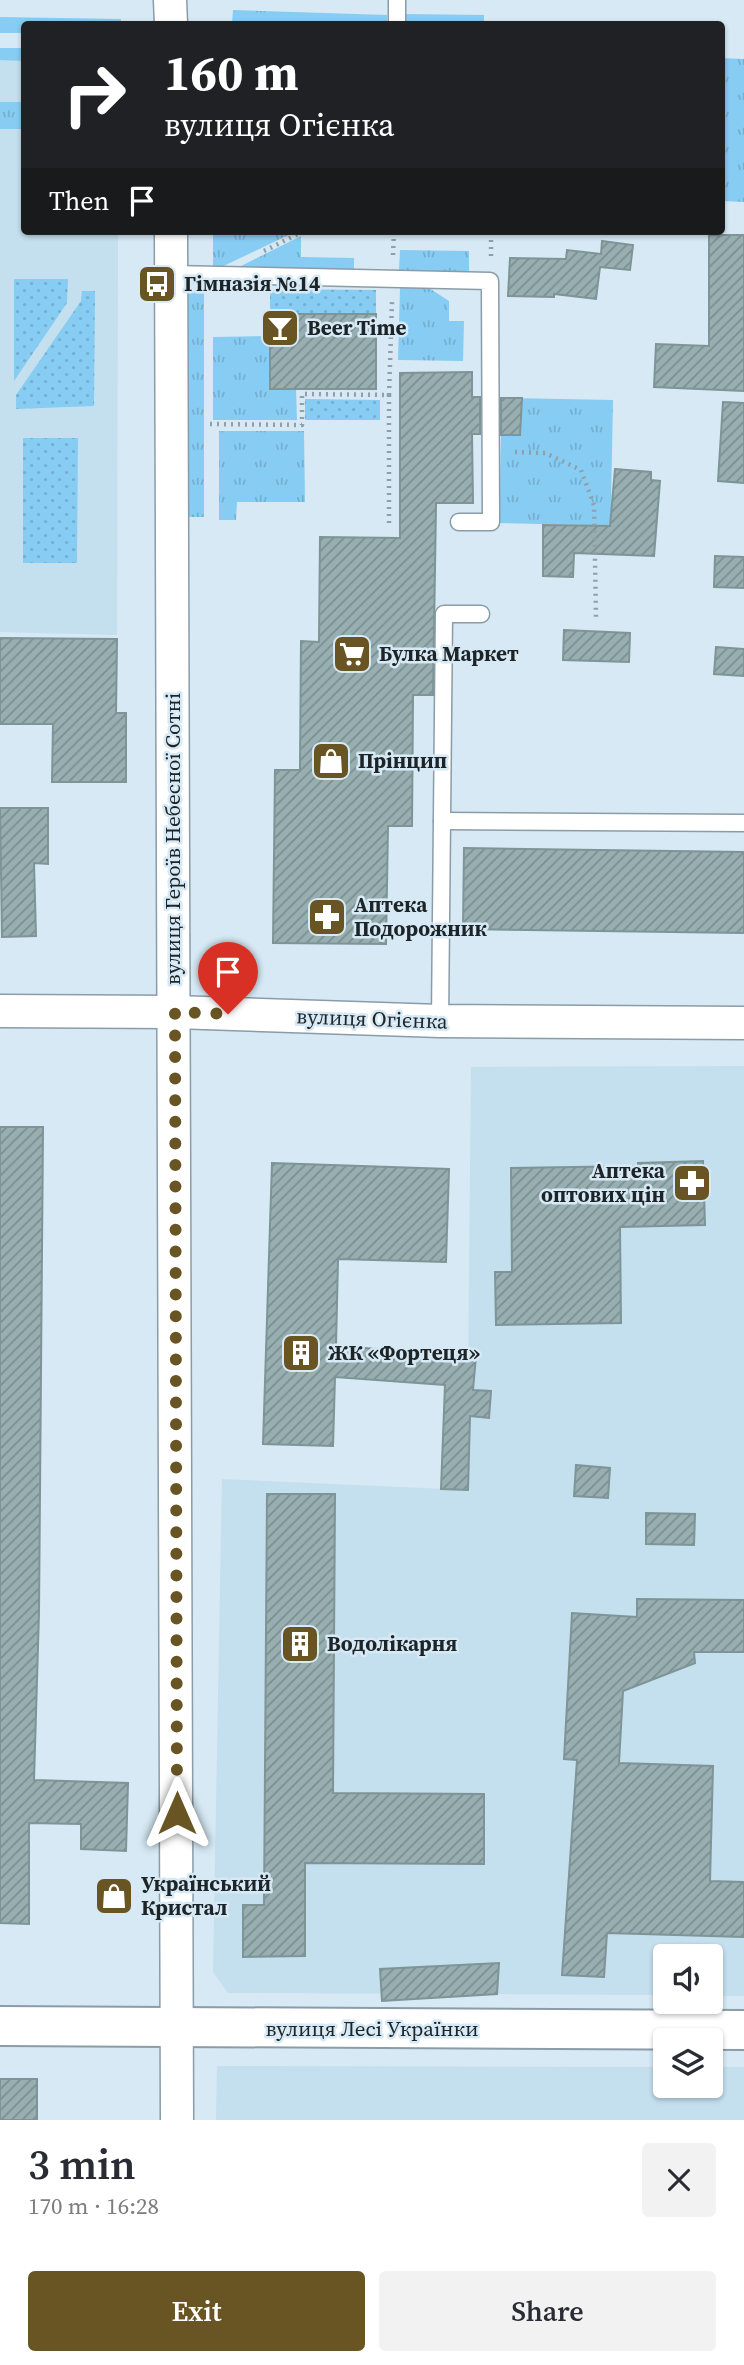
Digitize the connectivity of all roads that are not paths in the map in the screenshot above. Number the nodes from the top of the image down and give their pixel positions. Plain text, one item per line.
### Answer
1 (170, 0) edge
2 (397, 0) edge
3 (171, 21) edge
4 (397, 21) edge
5 (171, 235) edge
6 (171, 274) junction
7 (459, 522) dead end
8 (481, 614) dead end
9 (443, 821) junction
10 (744, 823) edge
11 (0, 1011) edge
12 (175, 1012) junction
13 (440, 1021) junction
14 (744, 1023) edge
15 (0, 2026) edge
16 (178, 2028) junction
17 (744, 2030) edge
18 (177, 2120) edge

1 - 3 street
2 - 4 lane
5 - 6 street, вулиця Героїв Небесної Сотні
6 - 7 lane
6 - 12 street, вулиця Героїв Небесної Сотні
8 - 9 lane
9 - 10 lane
9 - 13 lane
11 - 12 street, вулиця Огієнка
12 - 13 street, вулиця Огієнка
12 - 16 street, вулиця Героїв Небесної Сотні
13 - 14 street, вулиця Огієнка
15 - 16 street, вулиця Лесі Українки
16 - 17 street, вулиця Лесі Українки
16 - 18 street, вулиця Героїв Небесної Сотні

